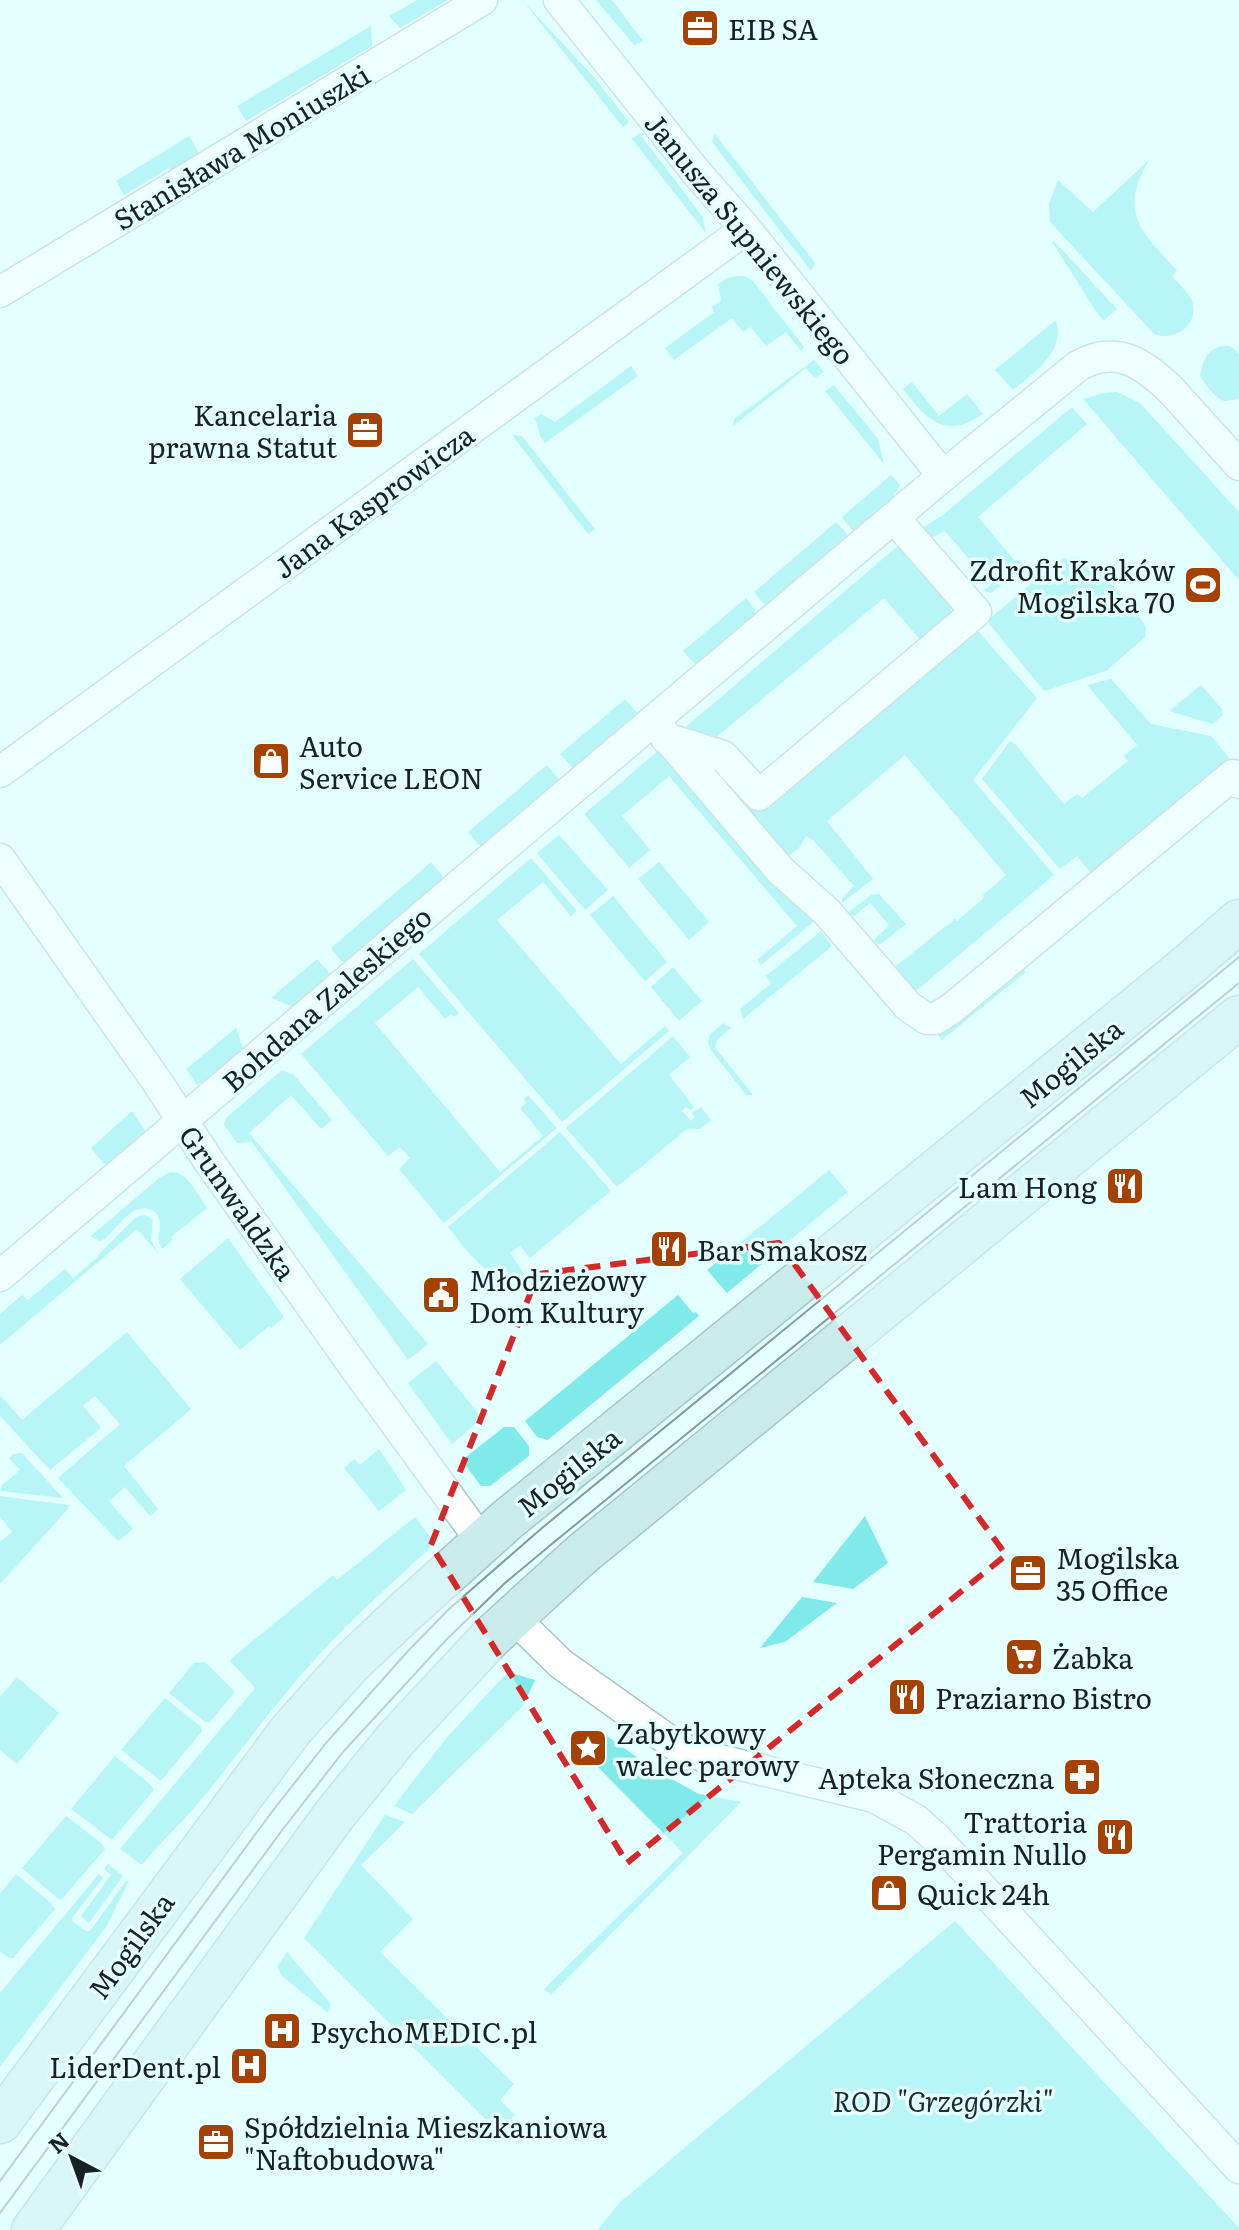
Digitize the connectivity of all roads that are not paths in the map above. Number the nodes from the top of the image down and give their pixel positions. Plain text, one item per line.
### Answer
1 (482, 0) edge
2 (559, 0) edge
3 (746, 229) junction
4 (0, 292) edge
5 (1239, 465) edge
6 (943, 476) junction
7 (894, 518) junction
8 (660, 729) junction
9 (0, 772) edge
10 (1239, 783) edge
11 (0, 859) edge
12 (1239, 921) edge
13 (1239, 1017) edge
14 (183, 1121) junction
15 (0, 1276) edge
16 (482, 1542) junction
17 (513, 1617) junction
18 (0, 2122) edge
19 (1239, 2168) edge
20 (33, 2230) edge

1 - 4 street, Stanisława Moniuszki
2 - 3 street, Janusza Supniewskiego
3 - 6 street, Janusza Supniewskiego
3 - 9 street, Jana Kasprowicza
5 - 6 street, Bohdana Zaleskiego
6 - 7 street, Bohdana Zaleskiego
7 - 8 street, Bohdana Zaleskiego
7 - 8 street
8 - 10 street
8 - 14 street, Bohdana Zaleskiego
11 - 14 street, Grunwaldzka
12 - 16 main road, Mogilska
13 - 17 main road
14 - 15 street, Bohdana Zaleskiego
14 - 16 street, Grunwaldzka
16 - 18 main road, Mogilska
17 - 19 street
17 - 20 main road

